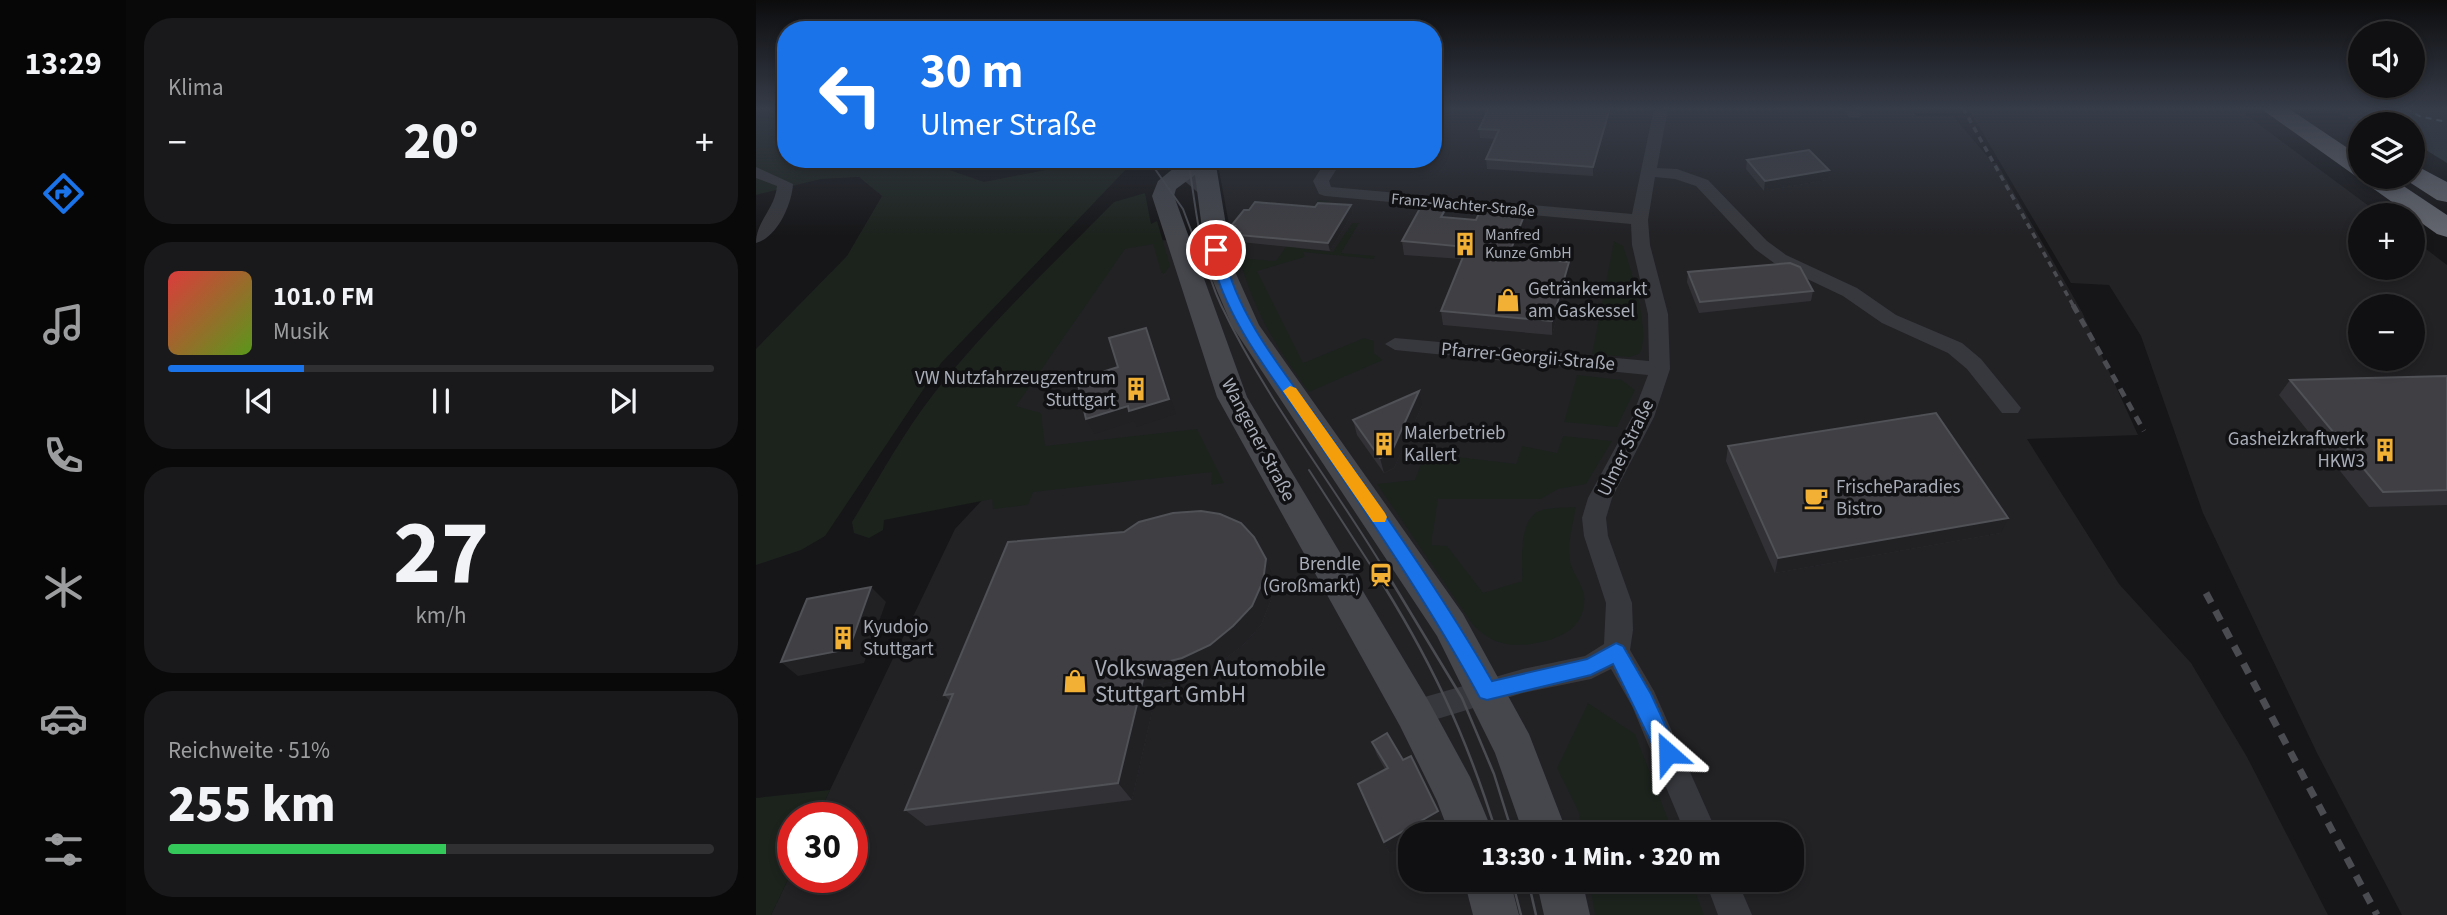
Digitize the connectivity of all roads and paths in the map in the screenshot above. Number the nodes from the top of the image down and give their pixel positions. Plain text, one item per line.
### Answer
1 (1651, 151) edge
2 (1329, 168) edge
3 (1192, 169) edge
4 (756, 172) edge
5 (1646, 172) junction
6 (2425, 180) edge
7 (2373, 189) edge
8 (2391, 189) edge
9 (2413, 189) edge
10 (2447, 194) edge
11 (2390, 203) edge
12 (2447, 212) edge
13 (1639, 220) junction
14 (2447, 228) edge
15 (2425, 230) edge
16 (756, 238) edge
17 (2447, 247) edge
18 (1395, 344) dead end
19 (1660, 369) junction
20 (2010, 408) dead end
21 (1616, 652) junction
22 (1487, 691) junction
23 (1414, 713) junction
24 (1467, 822) edge
25 (1541, 822) edge
26 (1696, 822) edge
27 (1490, 892) edge
28 (1562, 892) edge
29 (1726, 892) edge
30 (1496, 915) edge
31 (1567, 915) edge
32 (1735, 915) edge

1 - 5 street, Ulmer Straße
2 - 13 street, Franz-Wachter-Straße
3 - 22 street, Wangener Straße
3 - 23 street, Wangener Straße
4 - 16 street
5 - 13 street, Ulmer Straße
5 - 20 street
6 - 10 highway
7 - 11 highway
8 - 14 highway
9 - 12 highway
13 - 19 street, Ulmer Straße
15 - 17 highway
18 - 19 street, Pfarrer-Georgii-Straße
19 - 21 street, Ulmer Straße
21 - 22 street
21 - 26 street
22 - 23 street
22 - 25 street
23 - 24 street
27 - 30 street
28 - 31 street
29 - 32 street

